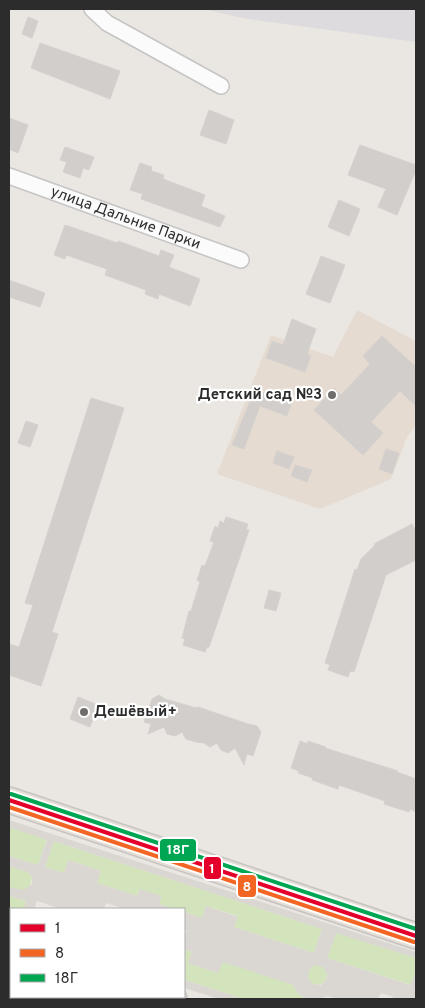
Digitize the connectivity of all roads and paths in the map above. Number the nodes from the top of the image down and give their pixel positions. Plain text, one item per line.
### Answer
1 (92, 9) edge
2 (221, 86) dead end
3 (9, 176) edge
4 (241, 260) dead end
5 (9, 800) edge
6 (416, 936) edge

1 - 2 street
3 - 4 street, улица Дальние Парки
5 - 6 main road

